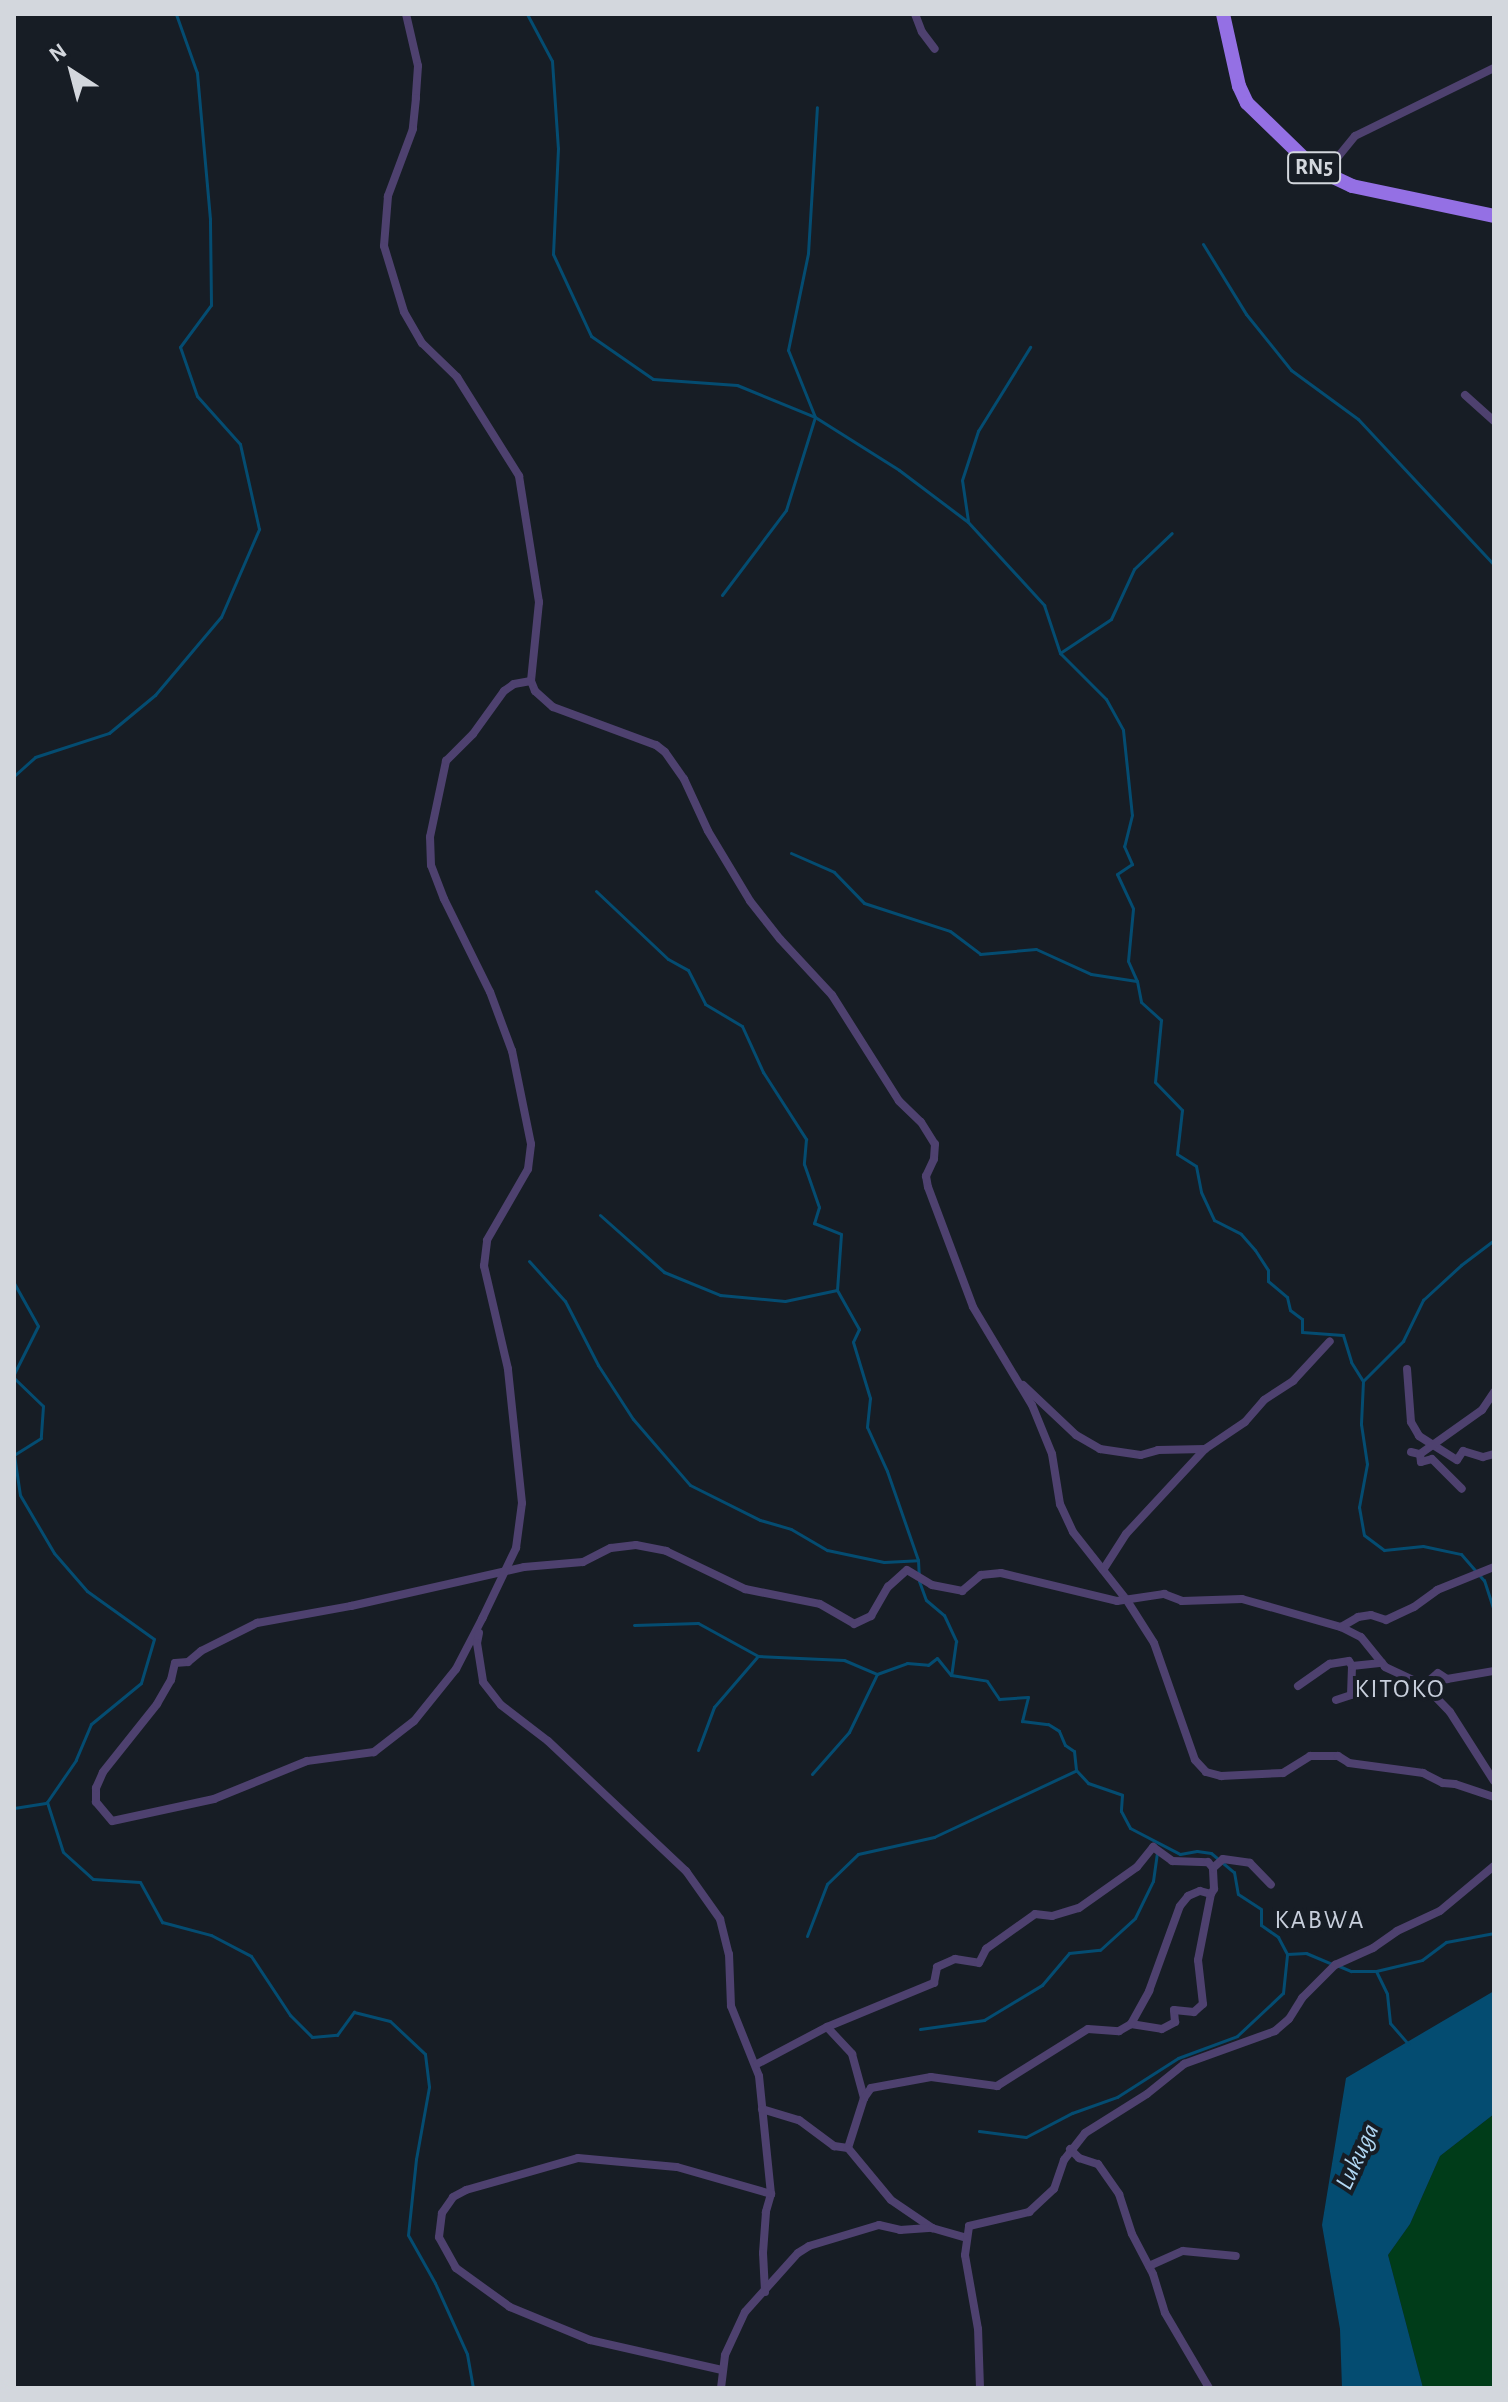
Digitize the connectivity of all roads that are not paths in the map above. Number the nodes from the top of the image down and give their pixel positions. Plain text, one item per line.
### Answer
1 (406, 14) edge
2 (915, 14) edge
3 (1223, 14) edge
4 (935, 49) dead end
5 (1494, 68) edge
6 (1324, 175) junction
7 (1494, 216) edge
8 (1465, 395) dead end
9 (1494, 421) edge
10 (531, 681) junction
11 (1330, 1341) dead end
12 (1407, 1369) dead end
13 (1018, 1382) junction
14 (1494, 1392) edge
15 (1433, 1445) junction
16 (1205, 1449) junction
17 (1494, 1454) edge
18 (1462, 1489) dead end
19 (1494, 1567) edge
20 (1103, 1570) junction
21 (506, 1571) junction
22 (1126, 1599) junction
23 (483, 1617) junction
24 (1341, 1627) junction
25 (1382, 1663) junction
26 (1352, 1666) junction
27 (1494, 1671) edge
28 (1424, 1685) junction
29 (1298, 1686) dead end
30 (1336, 1700) dead end
31 (1494, 1781) edge
32 (1494, 1797) edge
33 (1494, 1866) edge
34 (1213, 1868) junction
35 (1271, 1885) dead end
36 (1211, 1894) junction
37 (1131, 2024) junction
38 (827, 2027) junction
39 (757, 2064) junction
40 (864, 2098) junction
41 (762, 2109) junction
42 (848, 2148) junction
43 (1070, 2149) junction
44 (771, 2194) junction
45 (932, 2228) junction
46 (966, 2238) junction
47 (1236, 2256) dead end
48 (1149, 2266) junction
49 (765, 2292) junction
50 (722, 2370) junction
51 (721, 2388) edge
52 (980, 2388) edge
53 (1209, 2388) edge

1 - 10 street
2 - 4 street
3 - 6 highway, RN5
5 - 6 street
6 - 7 highway, RN5
8 - 9 street
10 - 13 street
10 - 21 street
11 - 16 street
12 - 15 street
13 - 16 street
13 - 20 street
14 - 15 street
15 - 17 street
15 - 18 street
16 - 20 street
19 - 24 street
20 - 22 street
21 - 22 street
21 - 23 street
21 - 23 street
22 - 24 street
22 - 32 street
23 - 39 street
24 - 25 street
25 - 26 street
25 - 28 street
26 - 29 street
26 - 30 street
27 - 28 street
28 - 31 street
33 - 43 street
34 - 35 street
34 - 36 street
34 - 38 street
36 - 37 street
36 - 37 street
37 - 40 street
38 - 39 street
38 - 40 street
39 - 41 street
40 - 42 street
41 - 42 street
41 - 44 street
42 - 45 street
43 - 46 street
43 - 48 street
44 - 49 street
44 - 50 street
45 - 46 street
45 - 49 street
46 - 52 street
47 - 48 street
48 - 53 street
49 - 50 street
50 - 51 street

